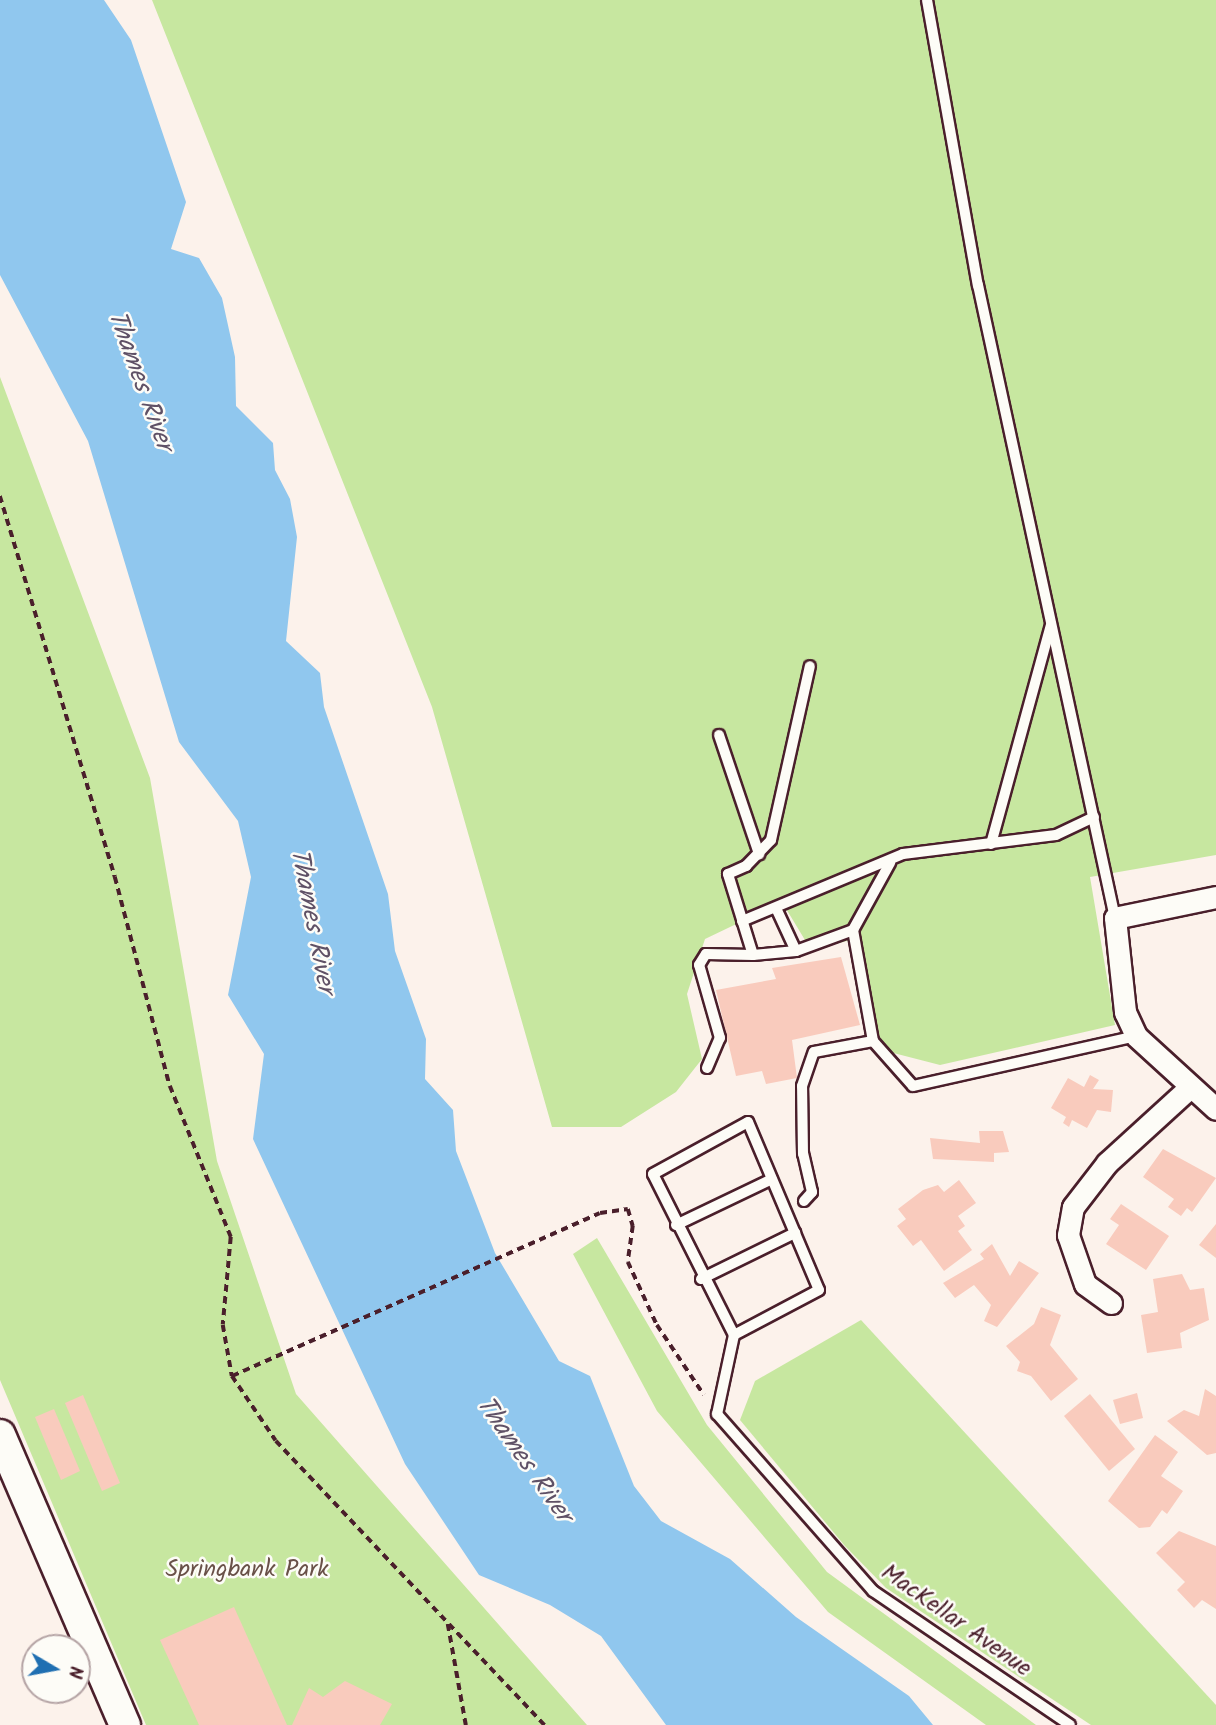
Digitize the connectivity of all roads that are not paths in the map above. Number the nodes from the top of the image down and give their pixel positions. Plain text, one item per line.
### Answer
1 (927, 0) edge
2 (1052, 622) junction
3 (810, 666) dead end
4 (719, 735) dead end
5 (1094, 817) junction
6 (991, 844) junction
7 (759, 854) junction
8 (890, 863) junction
9 (1216, 897) edge
10 (776, 908) junction
11 (1115, 918) junction
12 (742, 921) junction
13 (853, 930) junction
14 (796, 951) junction
15 (753, 955) junction
16 (1136, 1036) junction
17 (873, 1041) junction
18 (707, 1068) dead end
19 (1188, 1089) junction
20 (1216, 1108) edge
21 (772, 1179) junction
22 (804, 1201) dead end
23 (676, 1225) junction
24 (795, 1233) junction
25 (701, 1279) junction
26 (1111, 1303) dead end
27 (733, 1335) junction
28 (0, 1435) edge
29 (125, 1725) edge
30 (1070, 1725) edge

1 - 2 lane
2 - 5 lane
2 - 6 lane
3 - 7 lane
4 - 7 lane
5 - 6 lane
5 - 11 lane
6 - 8 lane
7 - 12 lane
8 - 10 lane
8 - 13 lane
9 - 11 street
10 - 12 lane
10 - 14 lane
11 - 16 street
12 - 15 lane
13 - 14 lane
13 - 17 lane
14 - 15 lane
15 - 18 lane
16 - 17 lane
16 - 19 street
17 - 22 lane
19 - 20 street
19 - 26 street
21 - 23 lane
21 - 23 lane
21 - 24 lane
23 - 25 lane
24 - 25 lane
24 - 27 lane
25 - 27 lane
27 - 30 lane, MacKellar Avenue
28 - 29 main road

